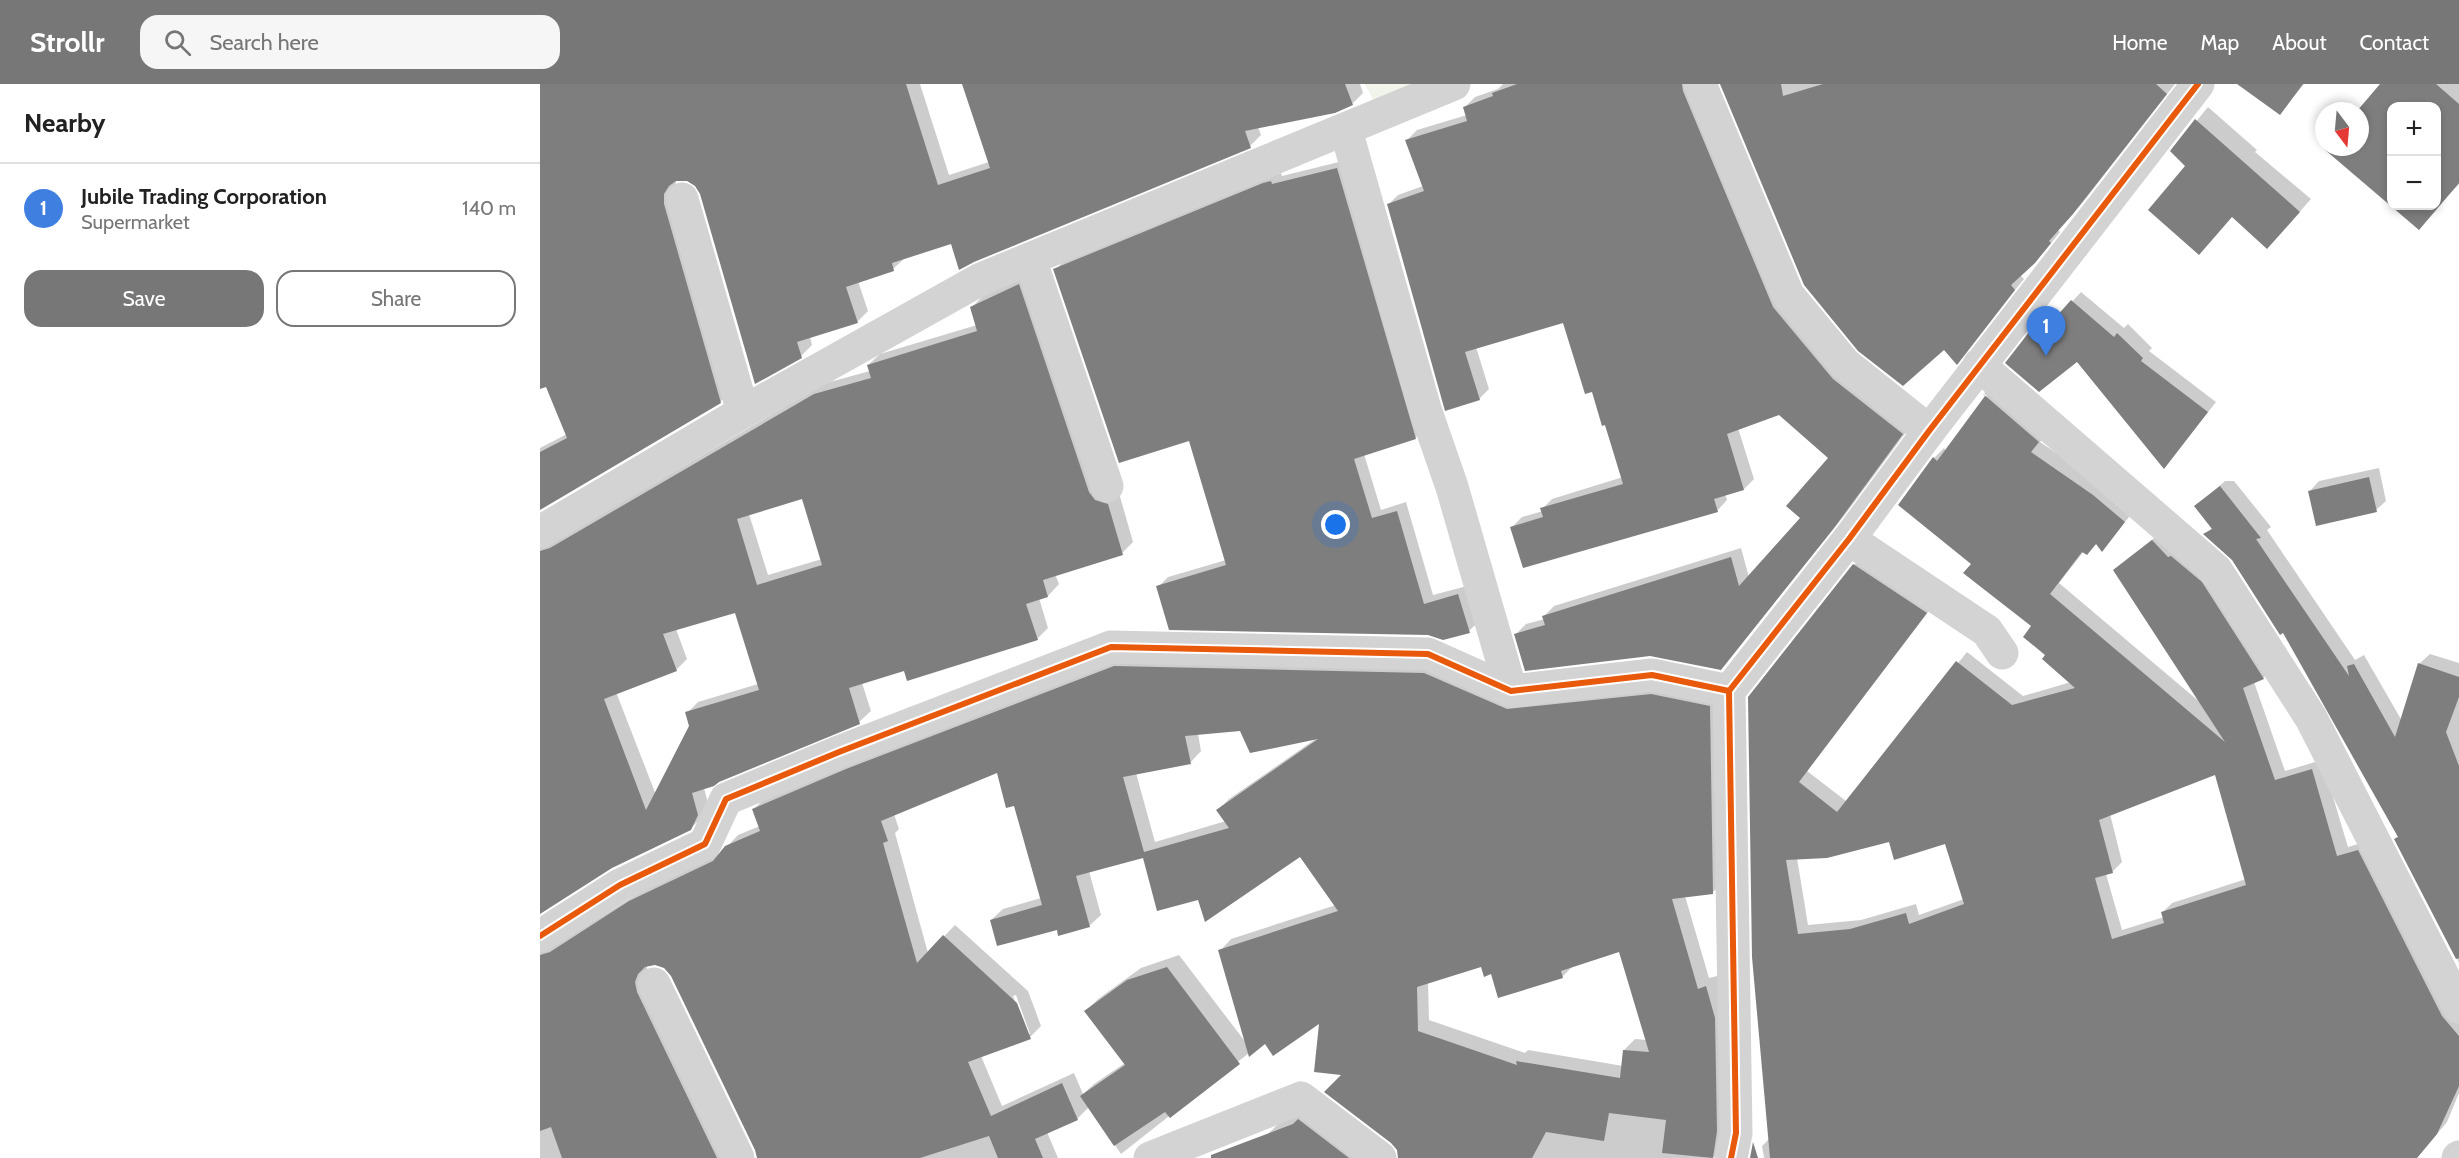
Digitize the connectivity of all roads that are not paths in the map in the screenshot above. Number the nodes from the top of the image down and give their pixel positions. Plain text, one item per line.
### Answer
1 (1454, 84) edge
2 (1700, 84) edge
3 (2198, 84) edge
4 (1346, 130) junction
5 (682, 199) dead end
6 (1030, 259) junction
7 (1979, 365) junction
8 (742, 412) junction
9 (1929, 430) junction
10 (1107, 486) dead end
11 (540, 532) edge
12 (1849, 539) junction
13 (2002, 653) dead end
14 (1511, 691) junction
15 (1729, 692) junction
16 (540, 936) edge
17 (654, 984) dead end
18 (2459, 1007) edge
19 (738, 1158) edge
20 (1150, 1158) edge
21 (1380, 1158) edge
22 (1731, 1158) edge

1 - 4 street
2 - 9 street
3 - 7 street
4 - 6 street
4 - 14 street
5 - 8 street
6 - 8 street
6 - 10 street
7 - 9 street
7 - 18 street
8 - 11 street
9 - 12 street
12 - 13 street
12 - 15 street
14 - 15 street
14 - 16 street
15 - 22 street
17 - 19 street
20 - 21 street

